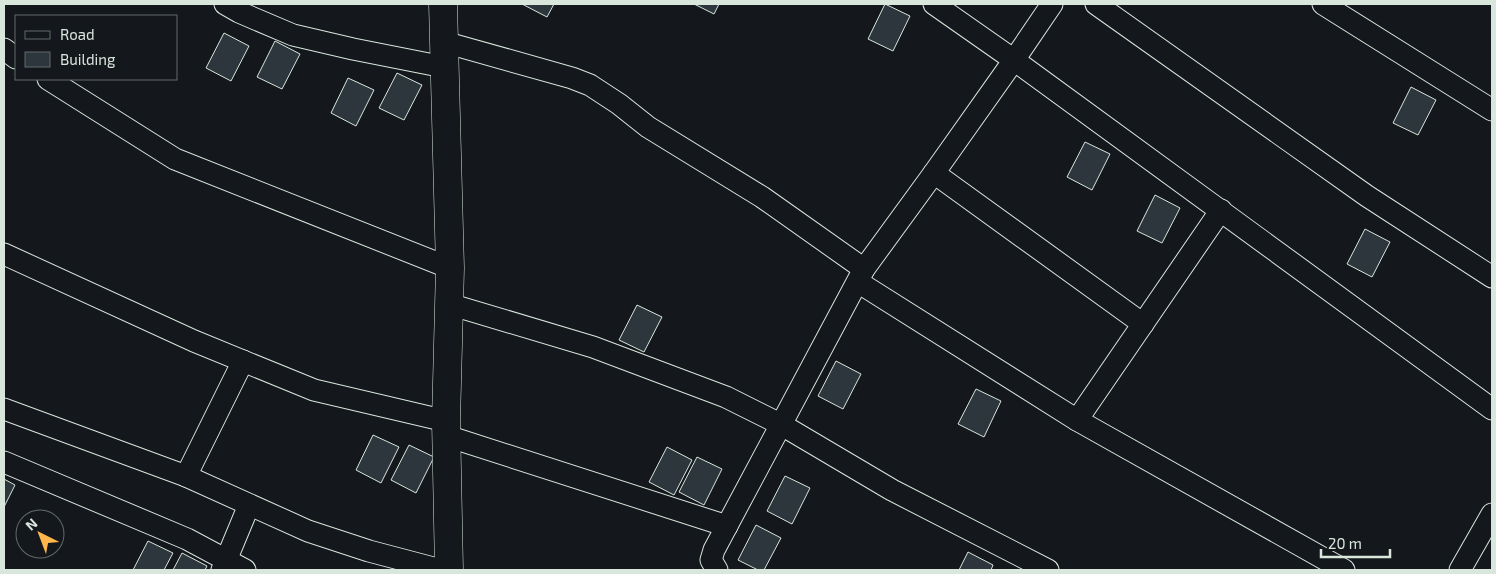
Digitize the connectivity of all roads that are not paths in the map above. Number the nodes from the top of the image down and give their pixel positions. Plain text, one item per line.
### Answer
1 (224, 4) edge
2 (443, 4) edge
3 (934, 4) edge
4 (1052, 4) edge
5 (1096, 4) edge
6 (1323, 4) edge
7 (4, 49) edge
8 (444, 54) junction
9 (15, 57) edge
10 (1014, 60) junction
11 (50, 80) edge
12 (1492, 110) edge
13 (934, 173) junction
14 (1221, 210) junction
15 (4, 254) edge
16 (450, 268) junction
17 (861, 275) junction
18 (1492, 277) edge
19 (450, 304) junction
20 (1143, 324) junction
21 (243, 361) junction
22 (4, 409) edge
23 (1492, 409) edge
24 (1078, 420) junction
25 (782, 425) junction
26 (447, 428) junction
27 (4, 462) edge
28 (186, 476) junction
29 (249, 505) junction
30 (1492, 514) edge
31 (727, 526) junction
32 (224, 566) edge
33 (245, 570) edge
34 (441, 570) edge
35 (449, 570) edge
36 (718, 570) edge
37 (1048, 570) edge
38 (1344, 570) edge
39 (1460, 570) edge

1 - 8 street
2 - 8 street
3 - 10 street
4 - 10 street
5 - 18 street
6 - 12 street
7 - 9 street
8 - 16 street
8 - 17 street
10 - 13 street
10 - 14 street
11 - 16 street
13 - 17 street
13 - 20 street
14 - 20 street
14 - 23 street
15 - 21 street
16 - 19 street
17 - 24 street
17 - 25 street
19 - 25 street
19 - 26 street
20 - 24 street
21 - 26 street
21 - 28 street
22 - 28 street
24 - 38 street
25 - 31 street
25 - 37 street
26 - 31 street
26 - 35 street
27 - 32 street
28 - 29 street
29 - 32 street
29 - 34 street
30 - 39 street
31 - 36 street
32 - 33 street

